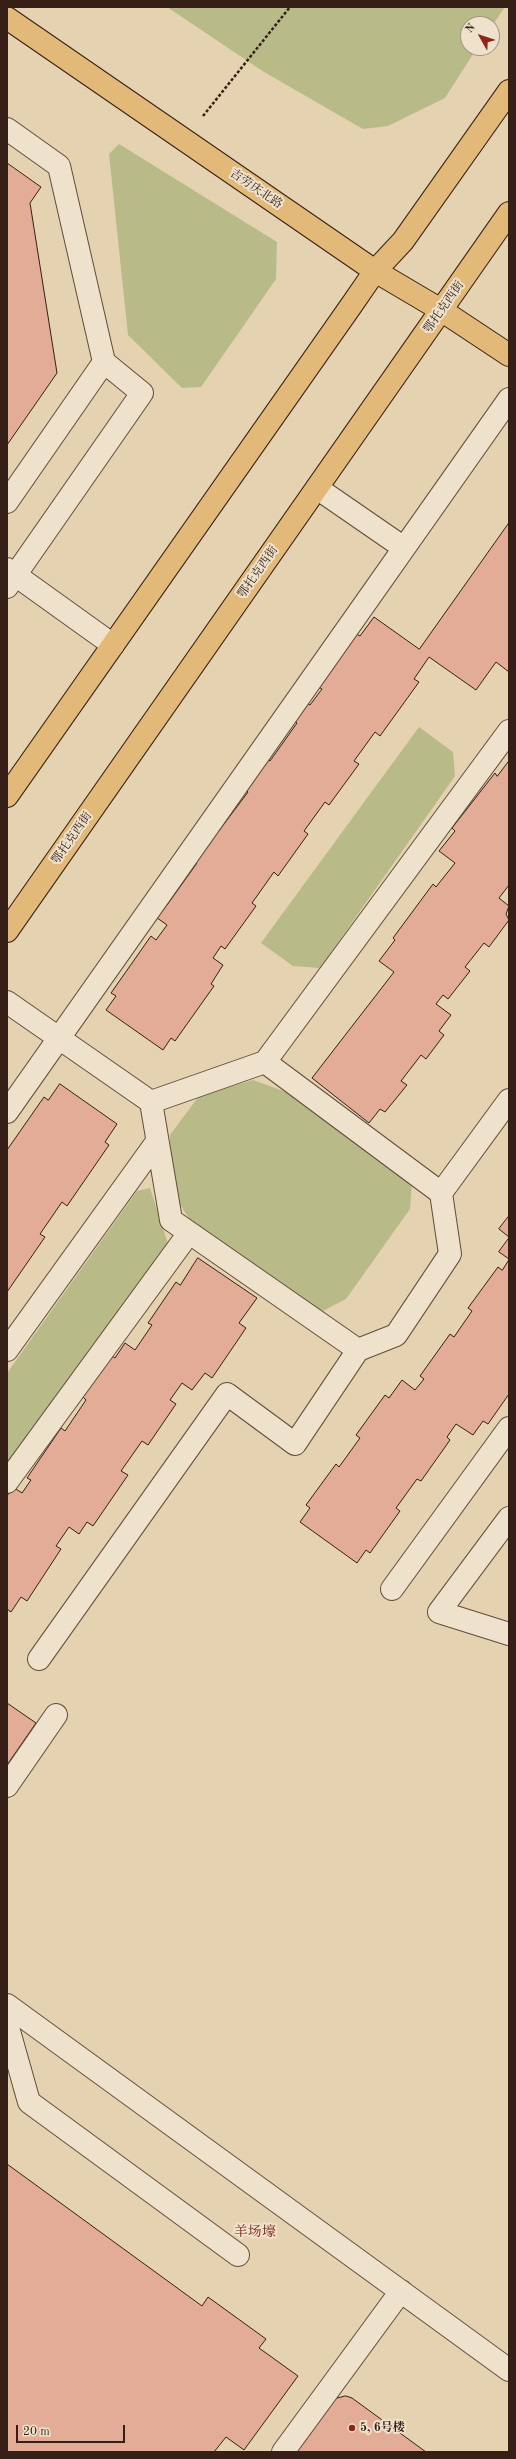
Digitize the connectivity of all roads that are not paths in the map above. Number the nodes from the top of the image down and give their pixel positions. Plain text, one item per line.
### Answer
1 (7, 18) edge
2 (509, 91) edge
3 (7, 129) edge
4 (509, 213) edge
5 (375, 271) junction
6 (441, 310) junction
7 (509, 355) edge
8 (104, 362) junction
9 (509, 399) edge
10 (317, 488) junction
11 (7, 502) edge
12 (404, 548) junction
13 (10, 577) edge
14 (113, 645) junction
15 (509, 731) edge
16 (7, 796) edge
17 (7, 931) edge
18 (7, 1002) edge
19 (59, 1038) junction
20 (265, 1062) junction
21 (509, 1100) edge
22 (150, 1102) junction
23 (7, 1112) edge
24 (156, 1143) junction
25 (441, 1193) junction
26 (190, 1233) junction
27 (7, 1350) edge
28 (358, 1350) junction
29 (509, 1428) edge
30 (7, 1482) edge
31 (509, 1518) edge
32 (392, 1589) dead end
33 (509, 1634) edge
34 (39, 1659) dead end
35 (56, 1716) dead end
36 (7, 1786) edge
37 (7, 2004) edge
38 (7, 2024) edge
39 (238, 2255) dead end
40 (401, 2291) junction
41 (509, 2370) edge
42 (283, 2452) edge

1 - 5 main road, 吉劳庆北路
2 - 5 main road
3 - 8 lane
4 - 6 main road, 鄂托克西街
5 - 6 main road, 吉劳庆北路
5 - 14 main road
6 - 7 main road, 吉劳庆北路
6 - 10 main road, 鄂托克西街
8 - 11 lane
8 - 13 lane
9 - 12 lane
10 - 12 lane
10 - 17 main road, 鄂托克西街
12 - 19 lane
13 - 14 lane
14 - 16 main road
15 - 20 lane
18 - 19 lane
19 - 22 lane
19 - 23 lane
20 - 22 lane
20 - 25 lane
21 - 25 lane
22 - 24 lane
24 - 26 lane
24 - 27 lane
25 - 28 lane
26 - 28 lane
26 - 30 lane
28 - 34 lane
29 - 32 lane
31 - 33 lane
35 - 36 lane
37 - 40 lane
38 - 39 lane
40 - 41 lane
40 - 42 lane

